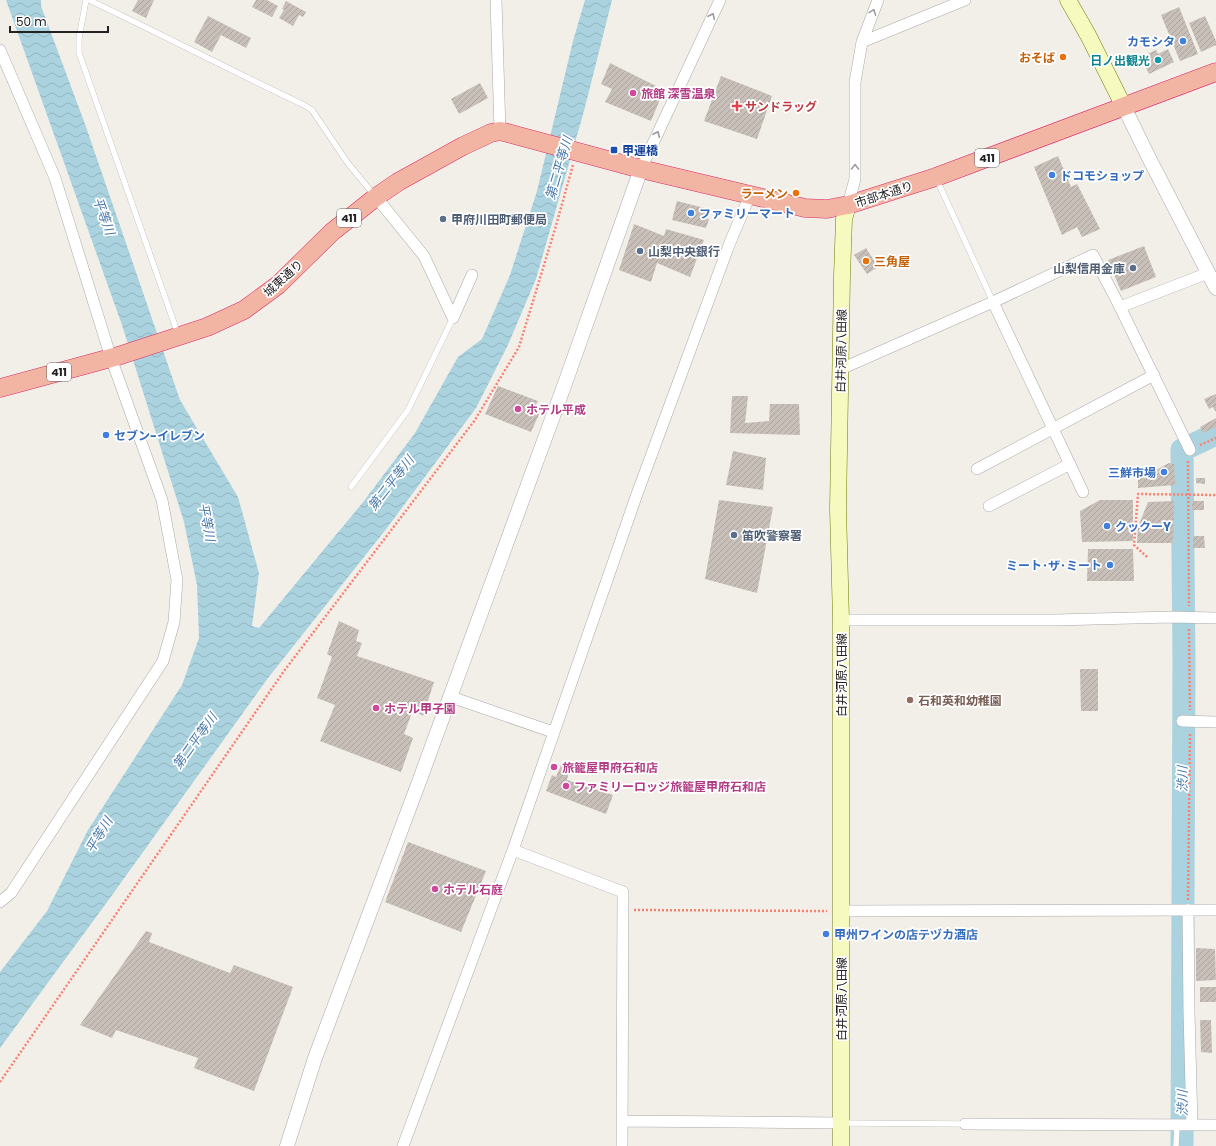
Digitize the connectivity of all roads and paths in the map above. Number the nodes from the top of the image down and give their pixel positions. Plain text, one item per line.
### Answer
1 (86, 0) edge
2 (89, 0) edge
3 (496, 0) edge
4 (720, 0) edge
5 (878, 0) edge
6 (965, 0) edge
7 (1068, 0) edge
8 (862, 42) junction
9 (0, 50) edge
10 (1216, 72) edge
11 (1124, 107) junction
12 (500, 131) junction
13 (576, 152) junction
14 (641, 169) junction
15 (936, 177) junction
16 (750, 195) junction
17 (376, 197) junction
18 (848, 205) junction
19 (1208, 272) junction
20 (472, 275) dead end
21 (1216, 288) edge
22 (993, 302) junction
23 (1120, 307) junction
24 (453, 318) junction
25 (175, 337) junction
26 (115, 357) junction
27 (841, 369) junction
28 (1154, 375) junction
29 (0, 388) edge
30 (1052, 429) junction
31 (1216, 438) edge
32 (1189, 448) junction
33 (1070, 464) junction
34 (977, 469) dead end
35 (351, 487) dead end
36 (1083, 492) dead end
37 (1187, 495) junction
38 (1216, 495) edge
39 (989, 506) dead end
40 (1147, 557) dead end
41 (1185, 617) junction
42 (1216, 618) edge
43 (841, 620) junction
44 (450, 697) junction
45 (1187, 722) junction
46 (1216, 722) edge
47 (553, 732) junction
48 (513, 850) junction
49 (0, 902) edge
50 (624, 910) junction
51 (1185, 910) junction
52 (1216, 910) edge
53 (841, 911) junction
54 (0, 1082) edge
55 (622, 1121) junction
56 (841, 1123) junction
57 (965, 1124) joint
58 (1216, 1125) edge
59 (1184, 1126) junction
60 (287, 1146) edge
61 (403, 1146) edge
62 (622, 1146) edge
63 (841, 1146) edge
64 (1176, 1146) edge

1 - 25 lane
2 - 17 lane
3 - 12 street
14 -> 4 street
8 -> 5 street
6 - 8 street
7 - 11 main road
18 -> 8 street
9 - 26 street
10 - 11 highway, 市部本通り / 411
11 - 15 highway, 市部本通り / 411
11 - 19 street
12 - 13 highway, 市部本通り / 411
12 - 17 highway, 城東通り / 411
13 - 14 highway, 市部本通り / 411
13 - 54 path
14 - 16 highway, 市部本通り / 411
14 - 44 street
15 - 18 highway, 市部本通り / 411
15 - 22 lane
16 - 18 highway, 市部本通り / 411
16 - 47 street
17 - 24 street
17 - 25 highway, 城東通り / 411
18 - 27 main road, 白井河原八田線
19 - 21 street
19 - 23 street
20 - 24 street
22 - 23 street
22 - 27 street
22 - 30 street
23 - 28 street
24 - 35 lane
25 - 26 highway, 城東通り / 411
26 - 29 highway, 城東通り / 411
26 - 49 street
27 - 43 main road, 白井河原八田線
28 - 30 street
28 - 32 street
30 - 33 street
30 - 34 street
31 - 32 path
32 - 37 path
33 - 36 street
33 - 39 street
37 - 38 path
37 - 40 path
37 - 41 path
41 - 42 street
41 - 43 street
41 - 45 path
43 - 53 main road, 白井河原八田線
44 - 47 street
44 - 60 street
45 - 46 street
45 - 51 path
47 - 48 street
48 - 50 street
48 - 61 street
50 - 53 path
50 - 55 street
51 - 52 street
51 - 53 street
51 - 59 street
53 - 56 main road, 白井河原八田線
55 - 56 street
55 - 62 street
56 - 57 lane
56 - 63 main road, 白井河原八田線
57 - 59 street
58 - 59 street
59 - 64 lane

